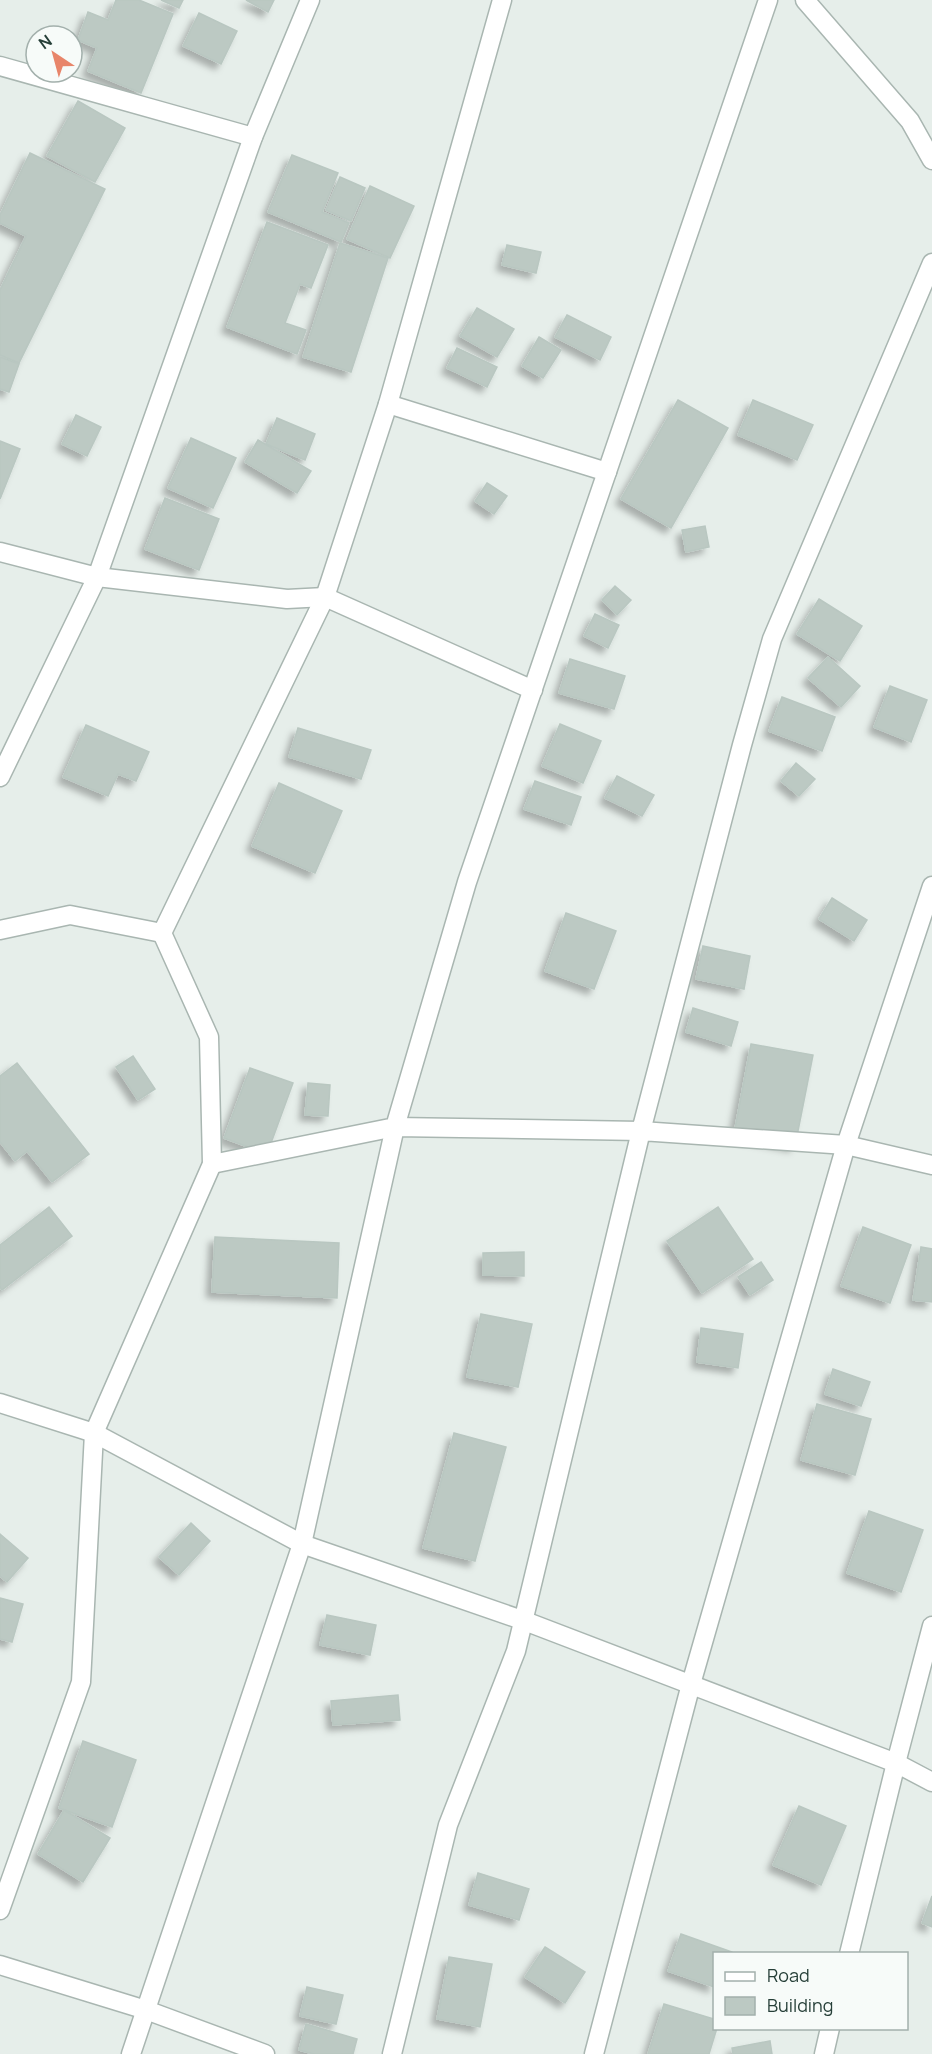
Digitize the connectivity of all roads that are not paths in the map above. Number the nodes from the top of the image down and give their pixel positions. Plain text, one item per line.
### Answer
1 (310, 0) edge
2 (502, 0) edge
3 (768, 0) edge
4 (805, 0) edge
5 (0, 66) edge
6 (253, 137) junction
7 (932, 160) edge
8 (932, 263) edge
9 (388, 404) junction
10 (607, 472) junction
11 (0, 552) edge
12 (97, 578) junction
13 (325, 597) junction
14 (532, 690) junction
15 (0, 777) edge
16 (932, 886) edge
17 (0, 930) edge
18 (162, 933) junction
19 (395, 1127) junction
20 (641, 1131) junction
21 (846, 1145) junction
22 (212, 1164) junction
23 (932, 1165) edge
24 (0, 1403) edge
25 (94, 1433) junction
26 (302, 1544) junction
27 (522, 1620) junction
28 (932, 1626) edge
29 (692, 1684) junction
30 (896, 1763) junction
31 (932, 1782) edge
32 (0, 1910) edge
33 (849, 1952) edge
34 (0, 1965) edge
35 (146, 2010) junction
36 (830, 2030) edge
37 (131, 2054) edge
38 (265, 2054) edge
39 (392, 2054) edge
40 (594, 2054) edge
41 (824, 2054) edge

1 - 6 street
2 - 9 street
3 - 10 street
4 - 7 street
5 - 6 street
6 - 12 street
8 - 20 street
9 - 10 street
9 - 13 street
10 - 14 street
11 - 12 street
12 - 13 street
12 - 15 street
13 - 14 street
13 - 18 street
14 - 19 street
16 - 21 street
17 - 18 street
18 - 22 street
19 - 20 street
19 - 22 street
19 - 26 street
20 - 21 street
20 - 27 street
21 - 23 street
21 - 29 street
22 - 25 street
24 - 25 street
25 - 26 street
25 - 32 street
26 - 27 street
26 - 35 street
27 - 29 street
27 - 39 street
28 - 30 street
29 - 30 street
29 - 40 street
30 - 31 street
30 - 33 street
34 - 35 street
35 - 37 street
35 - 38 street
36 - 41 street

